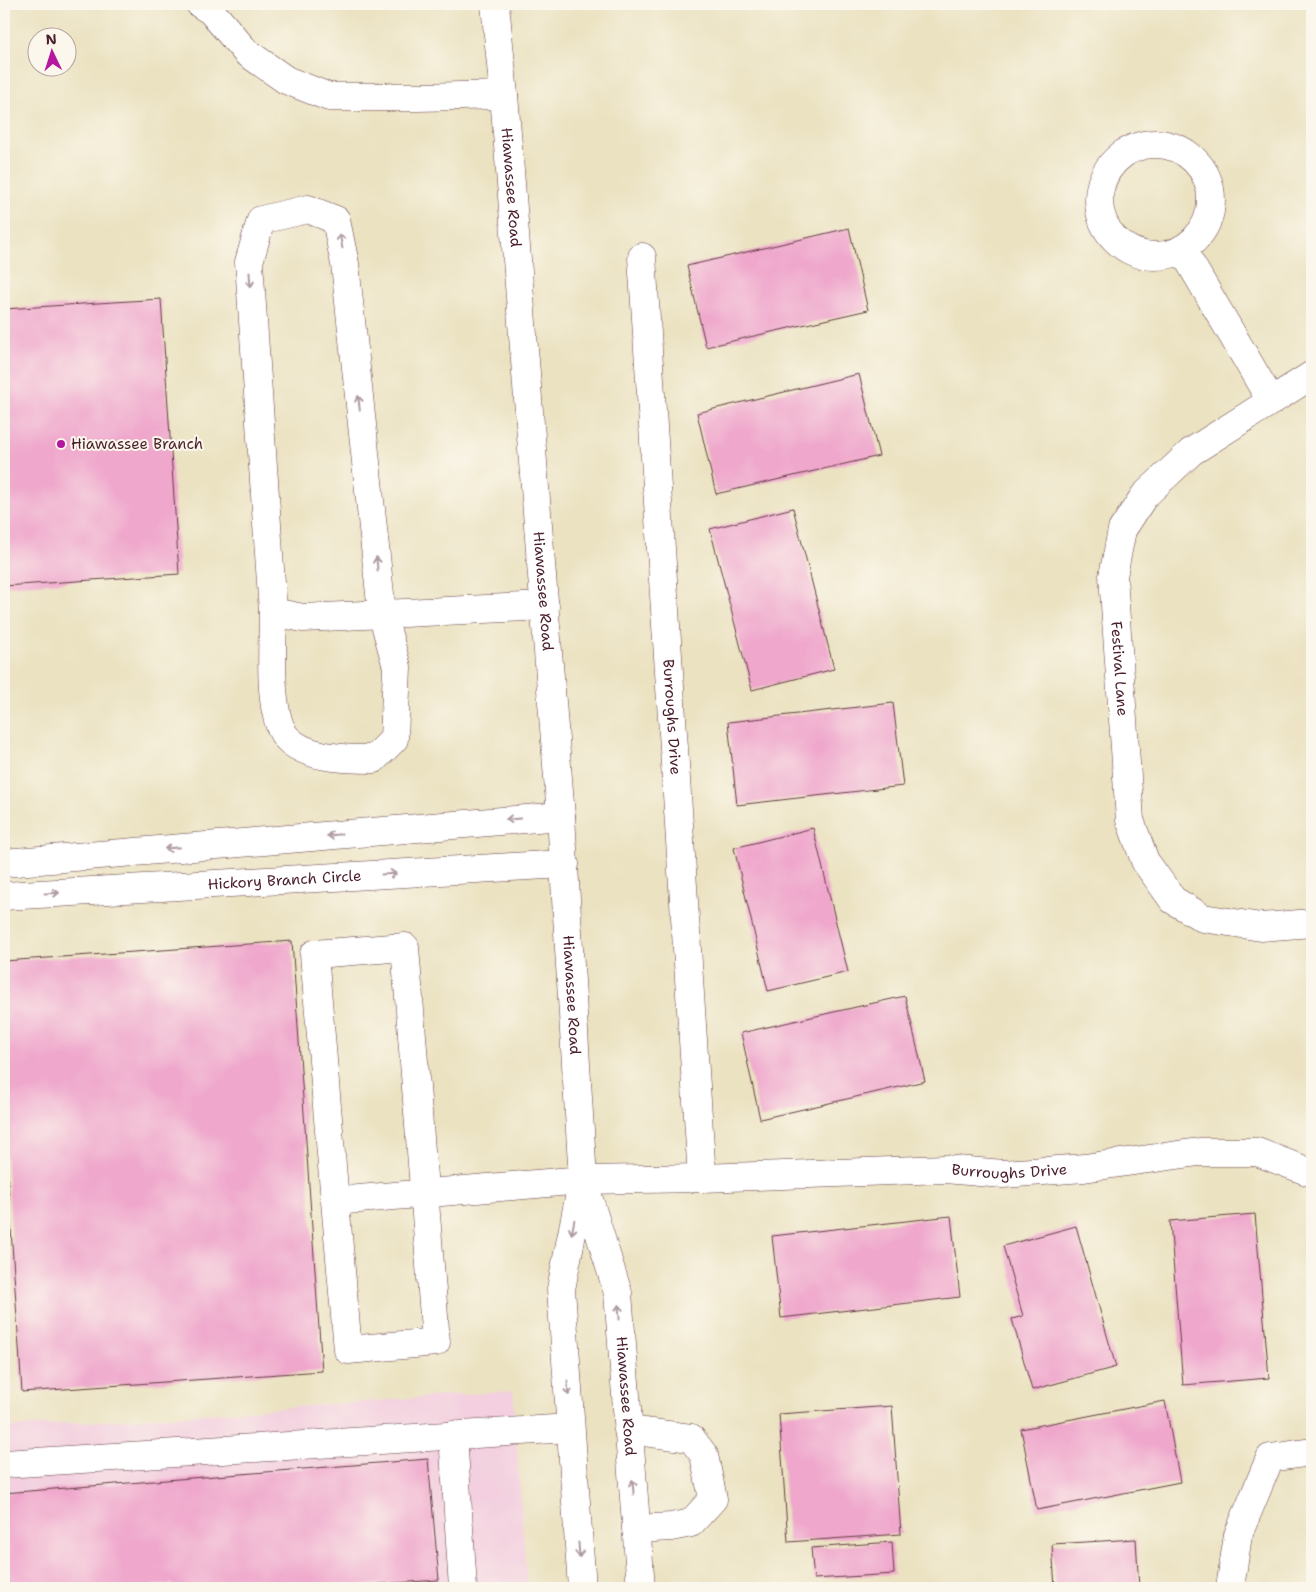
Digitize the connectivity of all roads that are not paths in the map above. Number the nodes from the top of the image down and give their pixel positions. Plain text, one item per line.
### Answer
1 (200, 4) edge
2 (495, 4) edge
3 (504, 95) junction
4 (1182, 249) junction
5 (642, 257) dead end
6 (1312, 374) edge
7 (1271, 400) junction
8 (545, 606) junction
9 (273, 612) junction
10 (382, 613) junction
11 (562, 816) junction
12 (4, 862) edge
13 (565, 864) junction
14 (4, 896) edge
15 (1312, 923) edge
16 (1312, 1173) edge
17 (702, 1178) junction
18 (583, 1180) junction
19 (426, 1193) junction
20 (335, 1201) junction
21 (570, 1428) junction
22 (628, 1430) junction
23 (453, 1435) junction
24 (1312, 1452) edge
25 (4, 1464) edge
26 (636, 1529) junction
27 (463, 1588) edge
28 (582, 1588) edge
29 (641, 1588) edge
30 (1230, 1588) edge

1 - 3 street
2 - 3 street, Hiawassee Road
3 - 8 street, Hiawassee Road
4 - 4 street
4 - 7 street
5 - 17 street, Burroughs Drive
6 - 7 street, Festival Lane
7 - 15 street, Festival Lane
8 - 10 street
8 - 11 street, Hiawassee Road
9 - 10 street
9 - 10 street
10 -> 9 street
11 -> 12 street
11 - 13 street, Hiawassee Road
14 -> 13 street, Hickory Branch Circle
13 - 18 street, Hiawassee Road
16 - 17 street, Burroughs Drive
17 - 18 street, Burroughs Drive
18 - 19 street, Burroughs Drive
18 -> 21 street, Hiawassee Road
22 -> 18 street, Hiawassee Road
19 - 20 street, Burroughs Drive
19 - 20 street
19 - 20 street
21 - 23 street
21 -> 28 street, Hiawassee Road
26 -> 22 street, Hiawassee Road
22 - 26 street
23 - 25 street
23 - 27 street
24 - 30 street
26 - 29 street, Hiawassee Road

